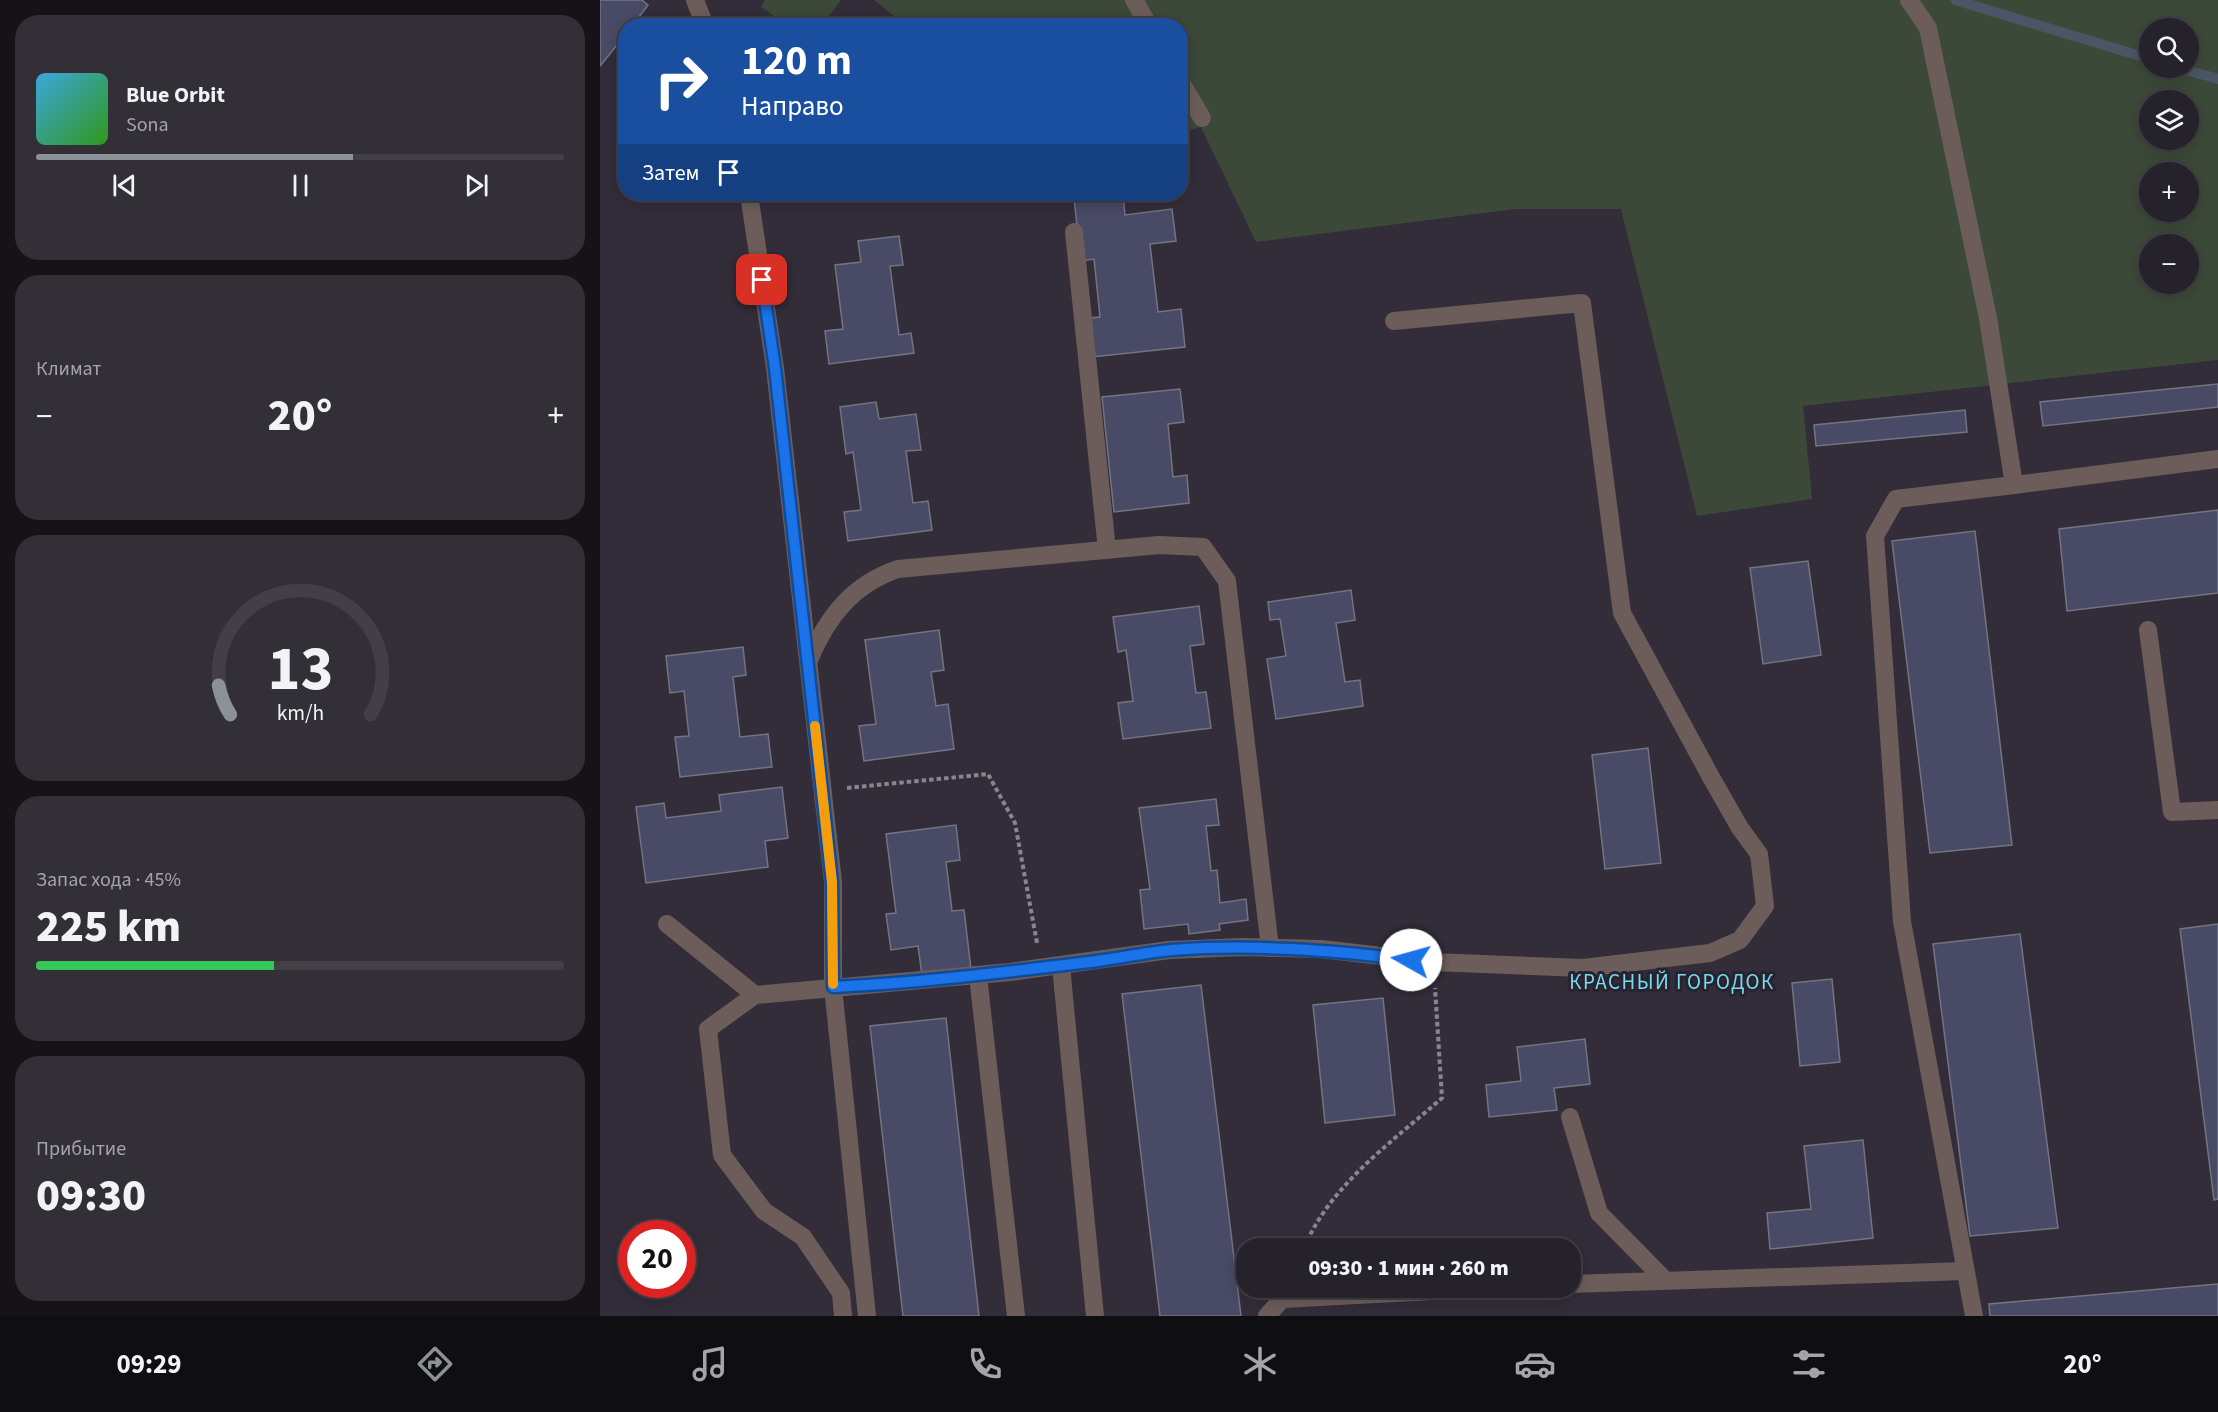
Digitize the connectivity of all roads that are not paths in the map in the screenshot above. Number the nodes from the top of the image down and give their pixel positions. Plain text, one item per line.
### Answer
1 (695, 0) edge
2 (1134, 0) edge
3 (1910, 0) edge
4 (702, 18) edge
5 (1144, 18) edge
6 (1188, 94) edge
7 (1202, 118) dead end
8 (750, 201) edge
9 (1074, 232) dead end
10 (1394, 321) dead end
11 (2218, 459) edge
12 (2013, 485) junction
13 (1107, 550) junction
14 (2148, 630) dead end
15 (808, 662) junction
16 (2218, 810) edge
17 (667, 924) dead end
18 (1270, 948) junction
19 (1061, 966) junction
20 (978, 976) junction
21 (833, 987) junction
22 (755, 995) junction
23 (1570, 1117) dead end
24 (1965, 1271) junction
25 (1664, 1279) junction
26 (1581, 1283) edge
27 (1301, 1298) edge
28 (843, 1316) edge
29 (867, 1316) edge
30 (1016, 1316) edge
31 (1095, 1316) edge
32 (1267, 1316) edge
33 (1974, 1316) edge

1 - 4 street
2 - 5 street
3 - 12 street
6 - 7 street
8 - 15 street
9 - 13 street
10 - 18 street
11 - 12 street
12 - 24 street
13 - 15 street
13 - 18 street
14 - 16 street
15 - 21 street
17 - 22 street
18 - 19 street
19 - 20 street
19 - 31 street
20 - 21 street
20 - 30 street
21 - 22 street
21 - 29 street
22 - 28 street
23 - 25 street
24 - 25 street
24 - 33 street
25 - 26 street
27 - 32 street

